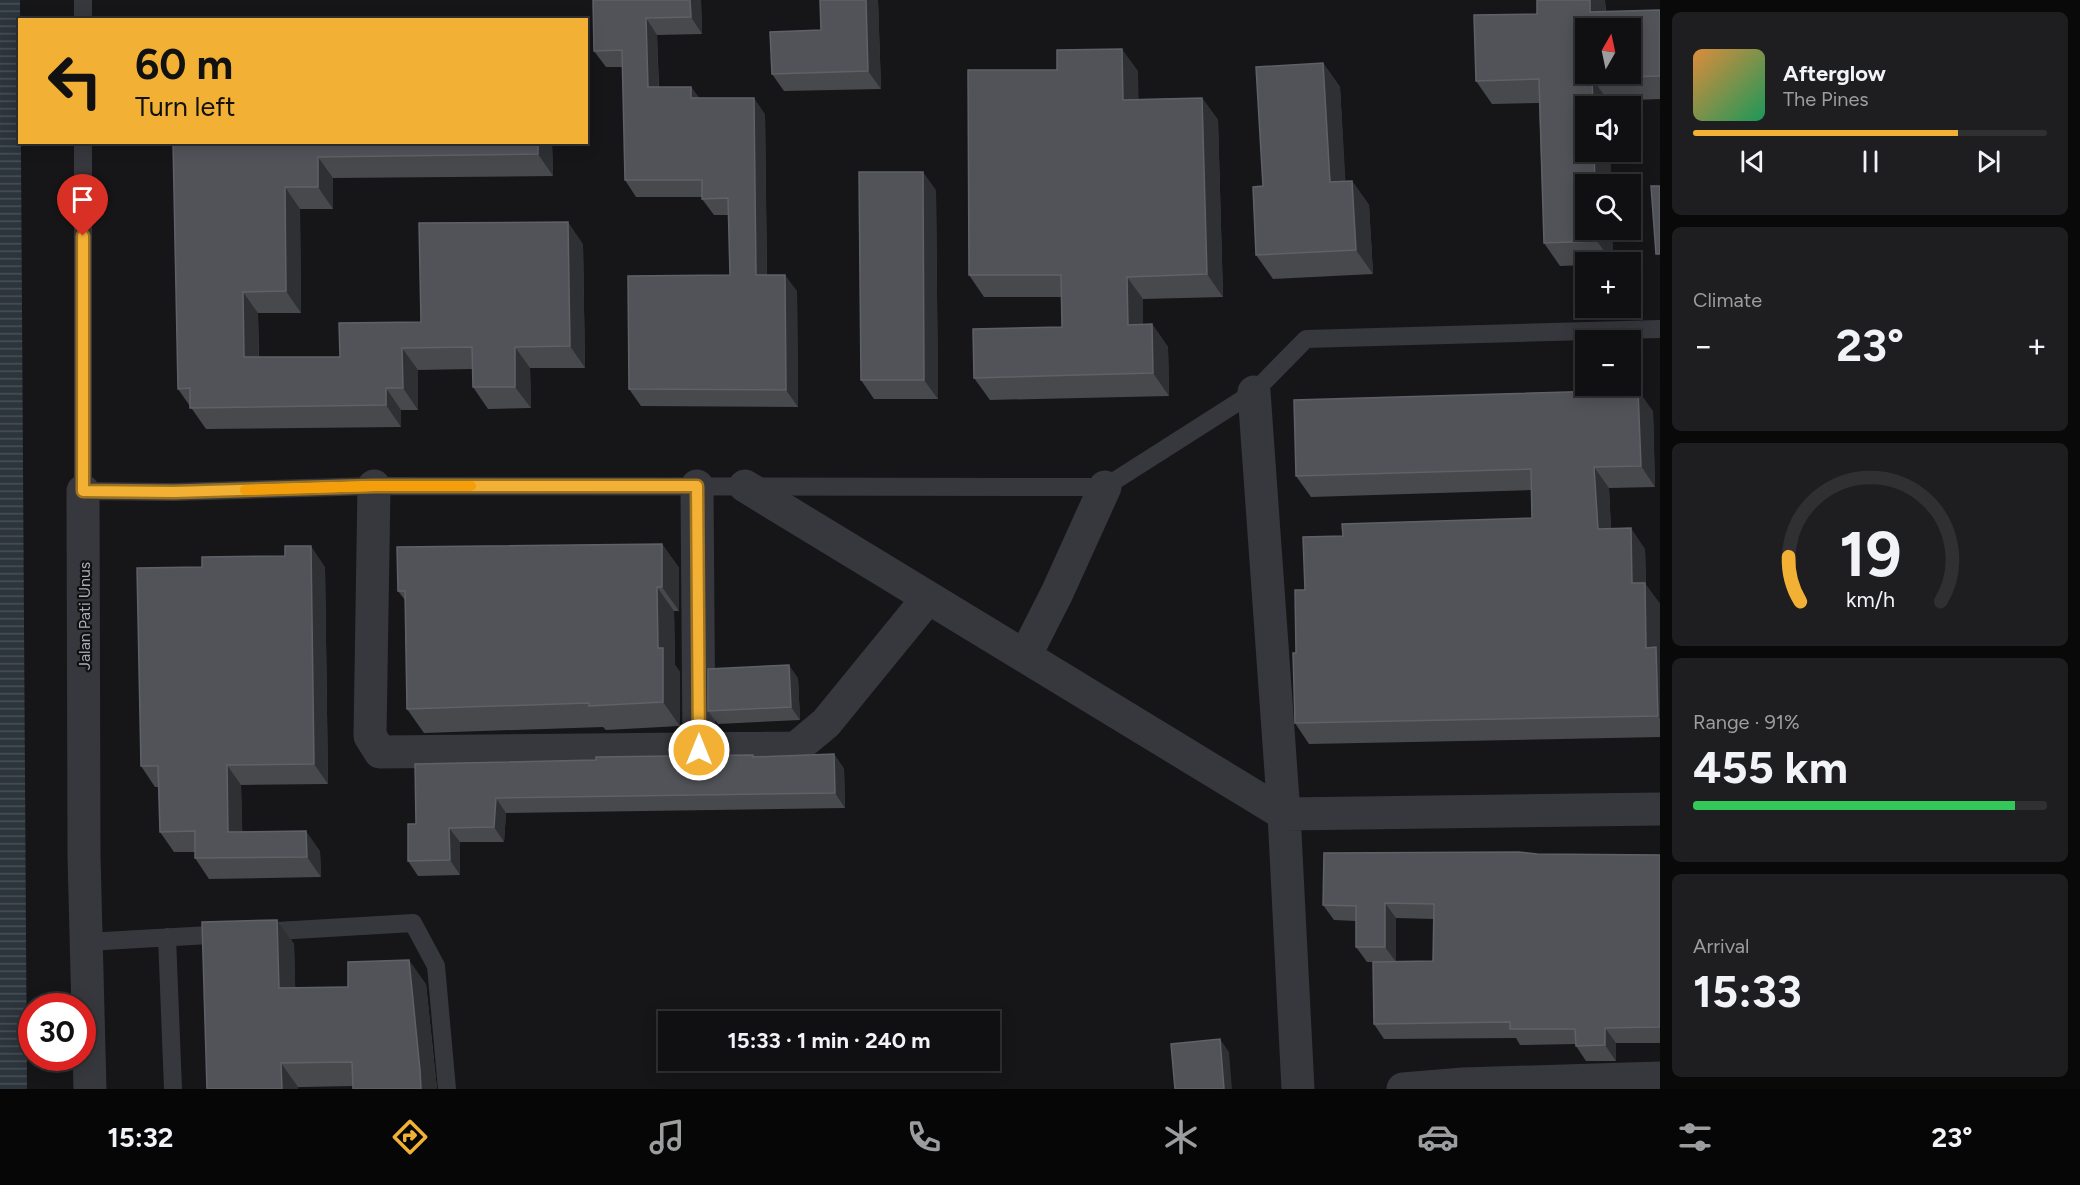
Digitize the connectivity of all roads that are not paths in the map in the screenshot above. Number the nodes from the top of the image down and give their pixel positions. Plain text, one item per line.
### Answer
1 (83, 0) edge
2 (83, 18) edge
3 (83, 144) edge
4 (1660, 329) edge
5 (1254, 392) junction
6 (374, 486) junction
7 (697, 486) junction
8 (745, 486) junction
9 (1105, 486) junction
10 (83, 491) junction
11 (928, 598) junction
12 (1025, 656) junction
13 (699, 750) junction
14 (1660, 808) edge
15 (1284, 814) junction
16 (167, 937) junction
17 (86, 942) junction
18 (1660, 1078) edge
19 (90, 1089) edge
20 (173, 1089) edge
21 (447, 1089) edge
22 (1299, 1089) edge
23 (1403, 1089) edge

1 - 2 lane
3 - 10 lane, Jalan Pati Unus
4 - 5 lane
5 - 9 lane
5 - 15 street
6 - 7 lane
6 - 10 lane
6 - 13 street
7 - 8 lane
7 - 13 street
8 - 9 lane
8 - 11 street
9 - 12 street
10 - 17 street, Jalan Pati Unus
11 - 12 street
11 - 13 street
12 - 15 street
14 - 15 street
15 - 22 street
16 - 17 lane
16 - 20 lane
16 - 21 lane
17 - 19 street, Jalan Pati Unus
18 - 23 street

